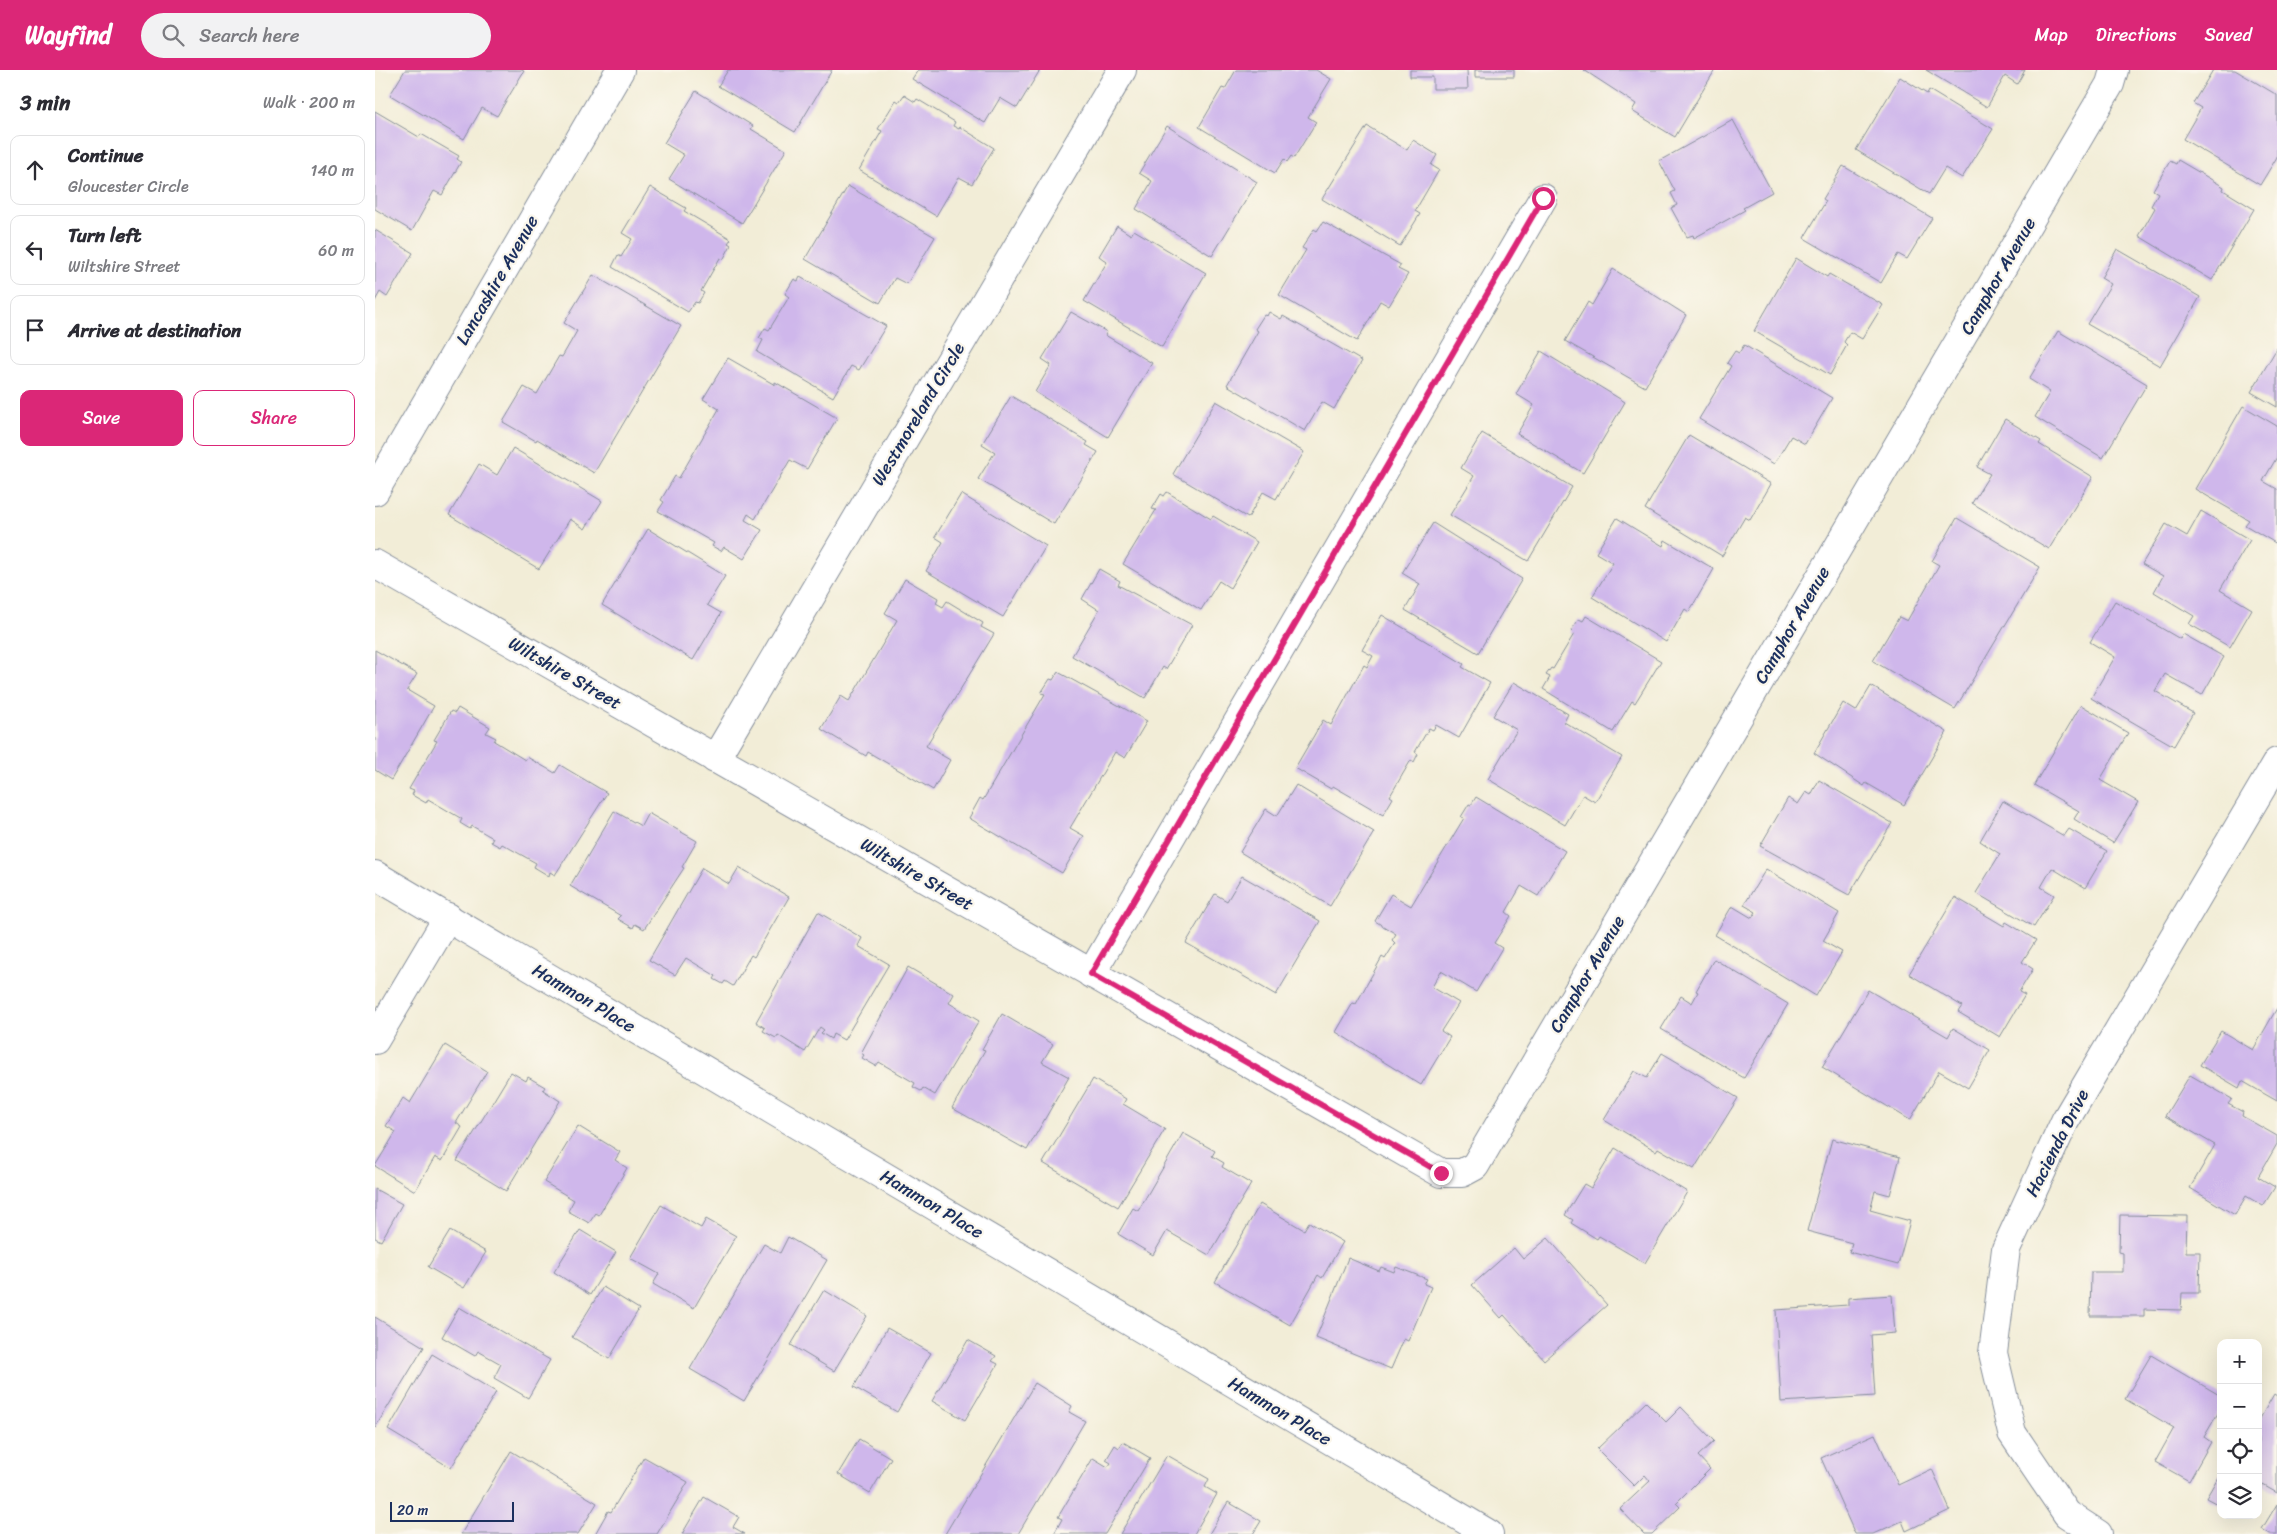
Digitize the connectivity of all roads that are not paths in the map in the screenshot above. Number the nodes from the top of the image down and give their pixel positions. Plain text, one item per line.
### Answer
1 (620, 70) edge
2 (1121, 70) edge
3 (2115, 70) edge
4 (1543, 198) dead end
5 (375, 491) edge
6 (375, 564) edge
7 (715, 759) junction
8 (2277, 762) edge
9 (375, 875) edge
10 (448, 917) junction
11 (1091, 974) junction
12 (375, 1040) edge
13 (1462, 1174) joint
14 (1489, 1534) edge
15 (2098, 1534) edge

1 - 5 street, Lancashire Avenue
2 - 7 street, Westmoreland Circle
3 - 13 street, Camphor Avenue
4 - 11 street
6 - 7 street, Wiltshire Street
7 - 11 street, Wiltshire Street
8 - 15 street, Hacienda Drive
9 - 10 street, Hammon Place
10 - 12 street
10 - 14 street, Hammon Place
11 - 13 street, Wiltshire Street

